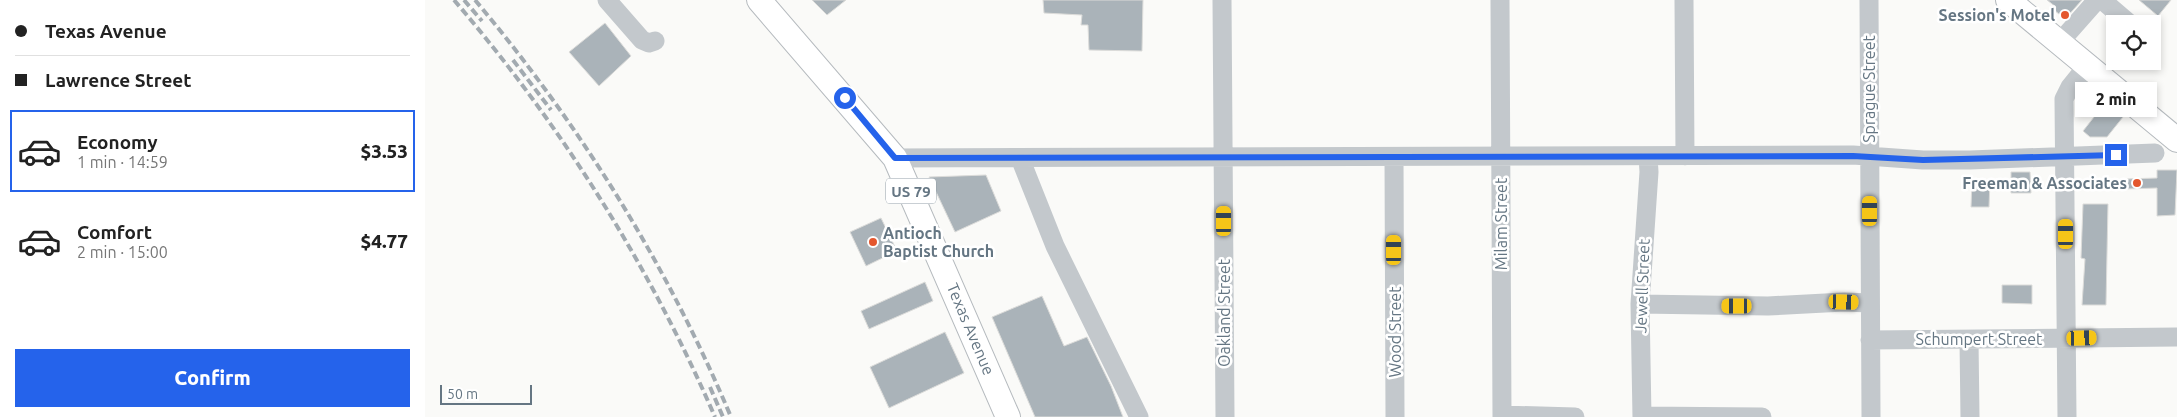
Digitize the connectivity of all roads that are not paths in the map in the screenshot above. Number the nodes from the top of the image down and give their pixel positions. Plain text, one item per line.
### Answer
1 (607, 0) edge
2 (759, 0) edge
3 (1222, 0) edge
4 (1500, 0) edge
5 (1684, 0) edge
6 (1869, 0) edge
7 (2007, 0) edge
8 (2097, 0) edge
9 (2102, 0) edge
10 (2120, 15) edge
11 (655, 41) dead end
12 (2059, 43) junction
13 (2087, 66) junction
14 (2177, 140) edge
15 (2155, 153) dead end
16 (1500, 156) junction
17 (1648, 156) junction
18 (1685, 156) junction
19 (1869, 156) junction
20 (1393, 157) junction
21 (2065, 157) junction
22 (895, 158) junction
23 (1020, 158) junction
24 (1223, 158) junction
25 (1870, 303) junction
26 (1640, 304) junction
27 (2177, 336) edge
28 (2067, 339) junction
29 (1871, 340) junction
30 (1969, 340) junction
31 (1502, 416) edge
32 (1009, 417) edge
33 (1139, 417) edge
34 (1225, 417) edge
35 (1395, 417) edge
36 (1575, 417) edge
37 (1642, 417) edge
38 (1762, 417) edge
39 (1871, 417) edge
40 (1970, 417) edge
41 (2067, 417) edge

1 - 11 street
2 - 22 main road, Texas Avenue / US 79
3 - 24 street, Oakland Street
4 - 16 street, Milam Street
5 - 18 street
6 - 19 street, Sprague Street
7 - 12 main road
8 - 12 street
9 - 10 street
12 - 13 main road
13 - 14 main road
13 - 21 street
15 - 21 street
16 - 17 street
16 - 20 street
16 - 31 street, Milam Street
17 - 18 street
17 - 26 street, Jewell Street
18 - 19 street
19 - 21 street
19 - 25 street, Sprague Street
20 - 24 street
20 - 35 street, Wood Street
21 - 28 street
22 - 23 street
22 - 32 main road, Texas Avenue / US 79
23 - 24 street
23 - 33 street
24 - 34 street, Oakland Street
25 - 26 street
25 - 29 street, Sprague Street
26 - 37 street, Jewell Street
27 - 28 street, Schumpert Street
28 - 30 street, Schumpert Street
28 - 41 street
29 - 30 street, Schumpert Street
29 - 39 street, Sprague Street
30 - 40 street
31 - 36 street
37 - 38 street

